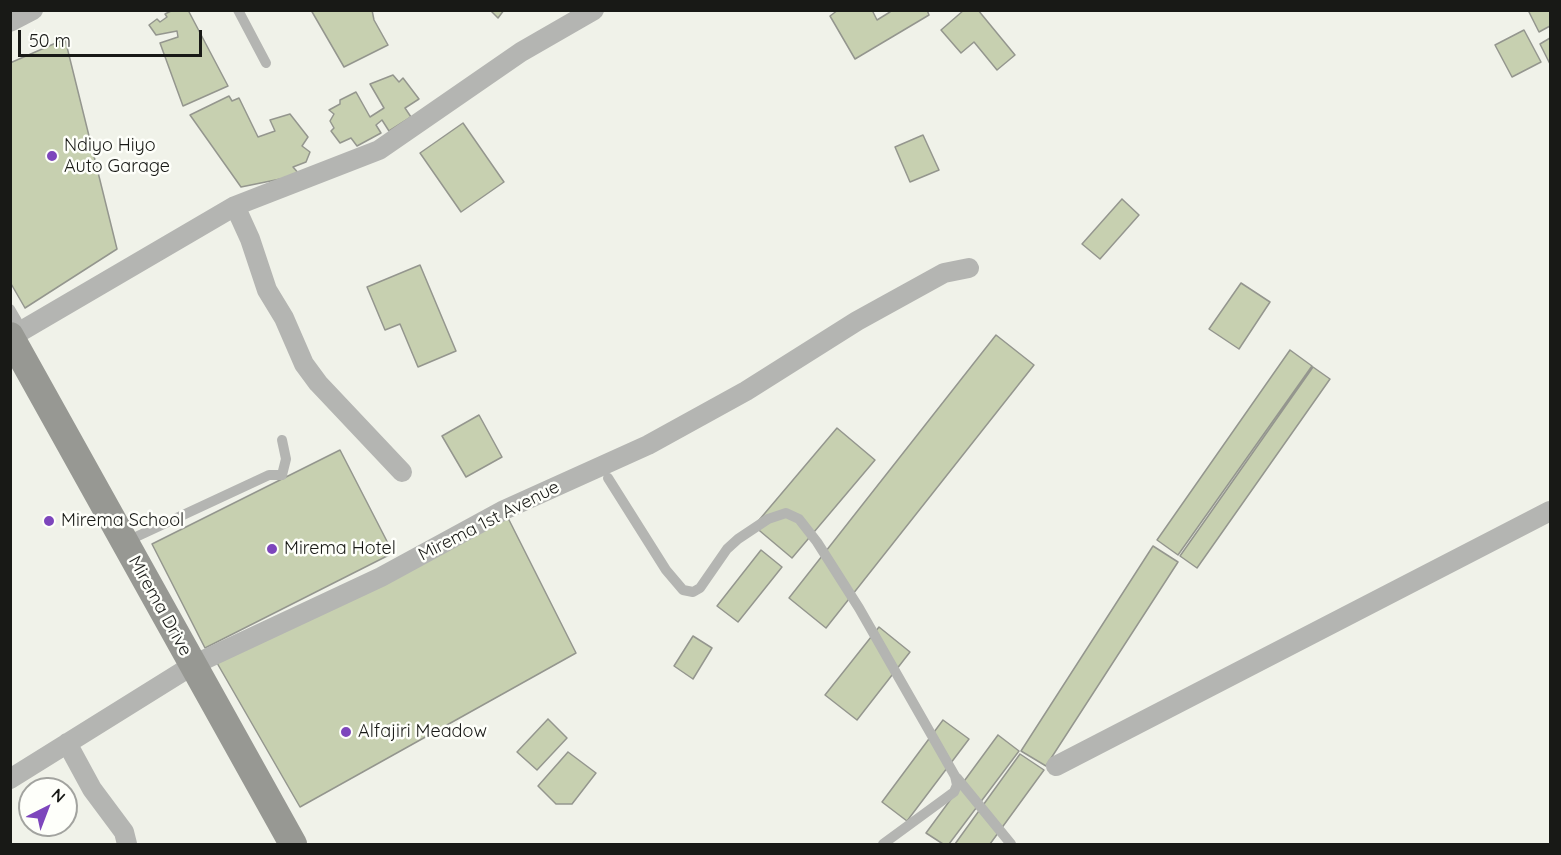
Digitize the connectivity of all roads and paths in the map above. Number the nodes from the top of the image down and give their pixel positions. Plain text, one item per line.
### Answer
1 (238, 10) edge
2 (594, 10) edge
3 (267, 63) dead end
4 (235, 206) junction
5 (969, 268) dead end
6 (10, 309) edge
7 (13, 331) edge
8 (282, 440) dead end
9 (402, 472) dead end
10 (608, 478) dead end
11 (1551, 511) edge
12 (125, 543) junction
13 (193, 665) junction
14 (67, 743) junction
15 (1056, 766) dead end
16 (955, 776) junction
17 (10, 779) edge
18 (127, 844) edge
19 (293, 844) edge
20 (883, 844) edge
21 (1011, 844) edge

1 - 3 lane
2 - 4 street
4 - 7 street
4 - 9 street
5 - 13 street, Mirema 1st Avenue
6 - 7 lane
7 - 12 street, Mirema Drive
8 - 12 lane
10 - 16 lane
11 - 15 street
12 - 13 street, Mirema Drive
13 - 14 street, Mirema 1st Avenue
13 - 19 street, Mirema Drive
14 - 17 street, Mirema 1st Avenue
14 - 18 street
16 - 20 lane
16 - 21 lane

